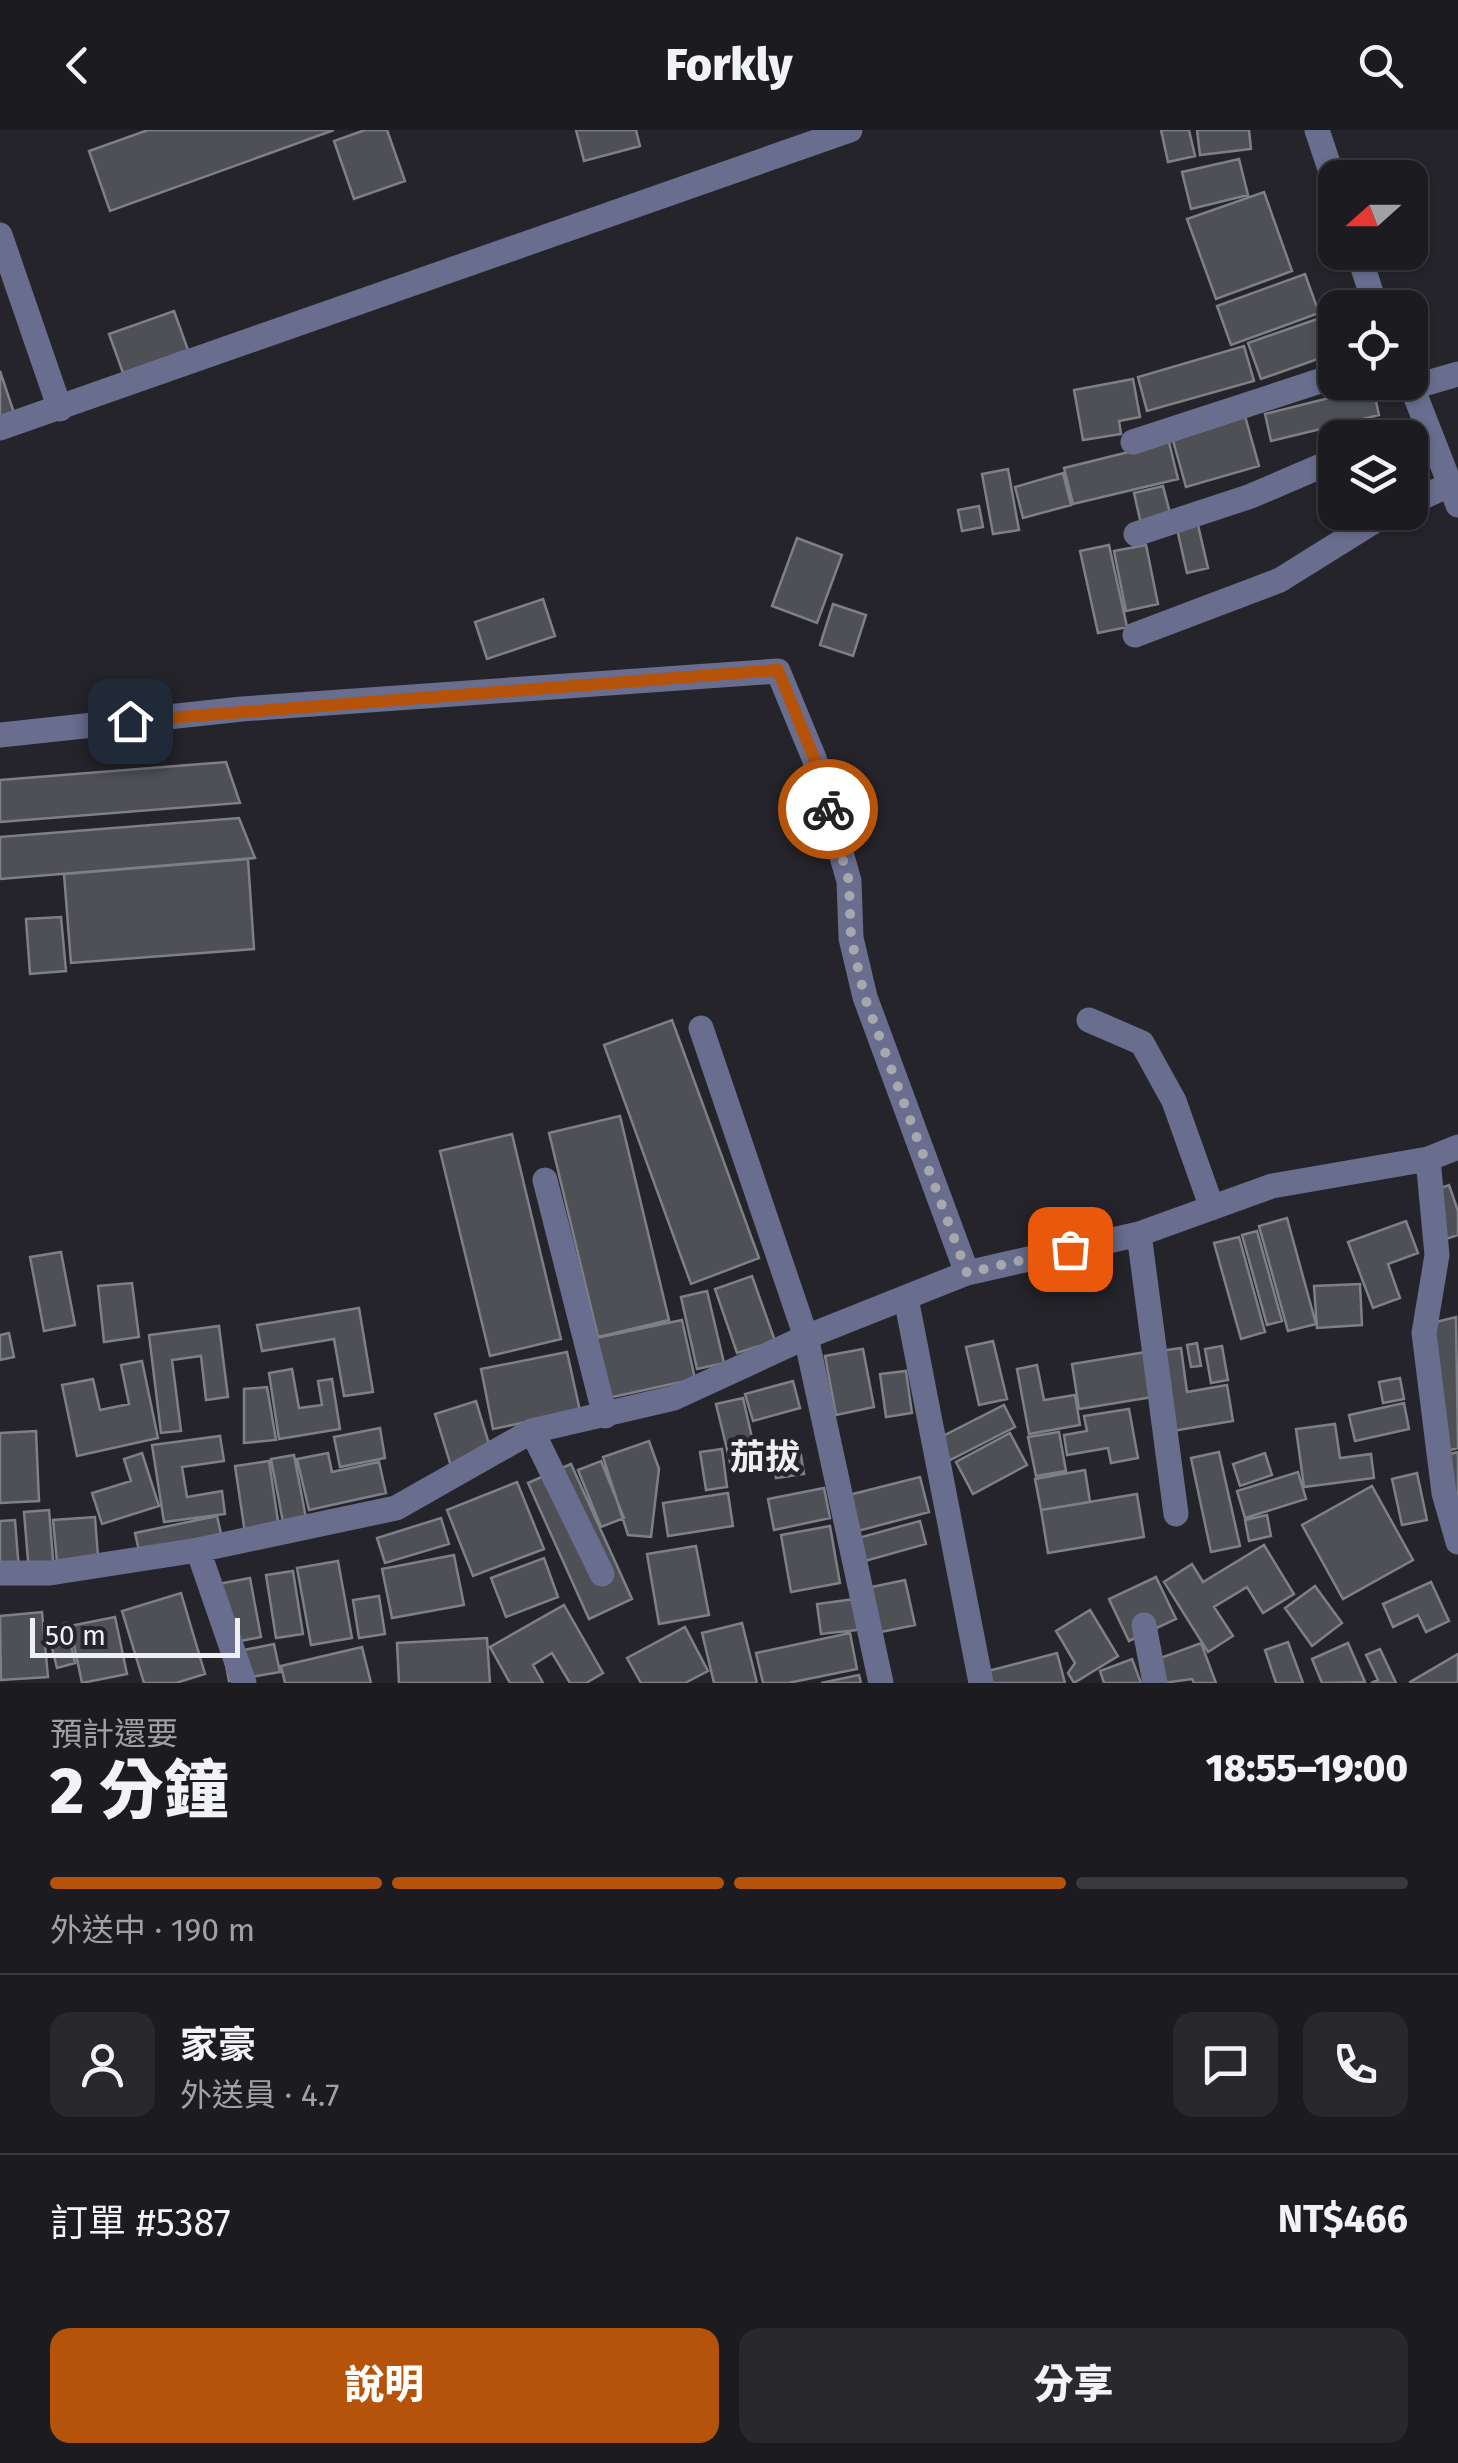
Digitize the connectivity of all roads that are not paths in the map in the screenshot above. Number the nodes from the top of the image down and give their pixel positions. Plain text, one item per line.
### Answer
1 (850, 130) edge
2 (1317, 130) edge
3 (1327, 160) edge
4 (0, 234) edge
5 (1458, 374) edge
6 (1428, 381) edge
7 (1318, 382) edge
8 (60, 409) junction
9 (0, 428) edge
10 (1428, 435) edge
11 (1133, 442) dead end
12 (1318, 467) edge
13 (1454, 495) edge
14 (1428, 500) edge
15 (1361, 530) edge
16 (1136, 534) dead end
17 (1136, 635) dead end
18 (0, 735) edge
19 (1089, 1020) dead end
20 (701, 1028) dead end
21 (1458, 1148) edge
22 (1428, 1159) junction
23 (545, 1180) dead end
24 (1212, 1208) junction
25 (1139, 1234) junction
26 (967, 1273) junction
27 (906, 1298) junction
28 (806, 1337) junction
29 (605, 1416) junction
30 (532, 1431) junction
31 (1176, 1514) dead end
32 (1458, 1542) edge
33 (198, 1550) junction
34 (0, 1573) edge
35 (602, 1574) dead end
36 (1144, 1626) dead end
37 (244, 1683) edge
38 (881, 1683) edge
39 (981, 1683) edge
40 (1155, 1683) edge

1 - 8 street
2 - 3 street
4 - 8 street
5 - 6 street
7 - 11 street
8 - 9 street
10 - 13 street
12 - 16 street
13 - 14 street
15 - 17 street
18 - 26 street
19 - 24 street
20 - 28 street
21 - 22 street
22 - 24 street
22 - 32 street
23 - 29 street
24 - 25 street
25 - 26 street
25 - 31 street
26 - 27 street
27 - 28 street
27 - 39 street
28 - 29 street
28 - 38 street
29 - 30 street
30 - 33 street
30 - 35 street
33 - 34 street
33 - 37 street
36 - 40 street

